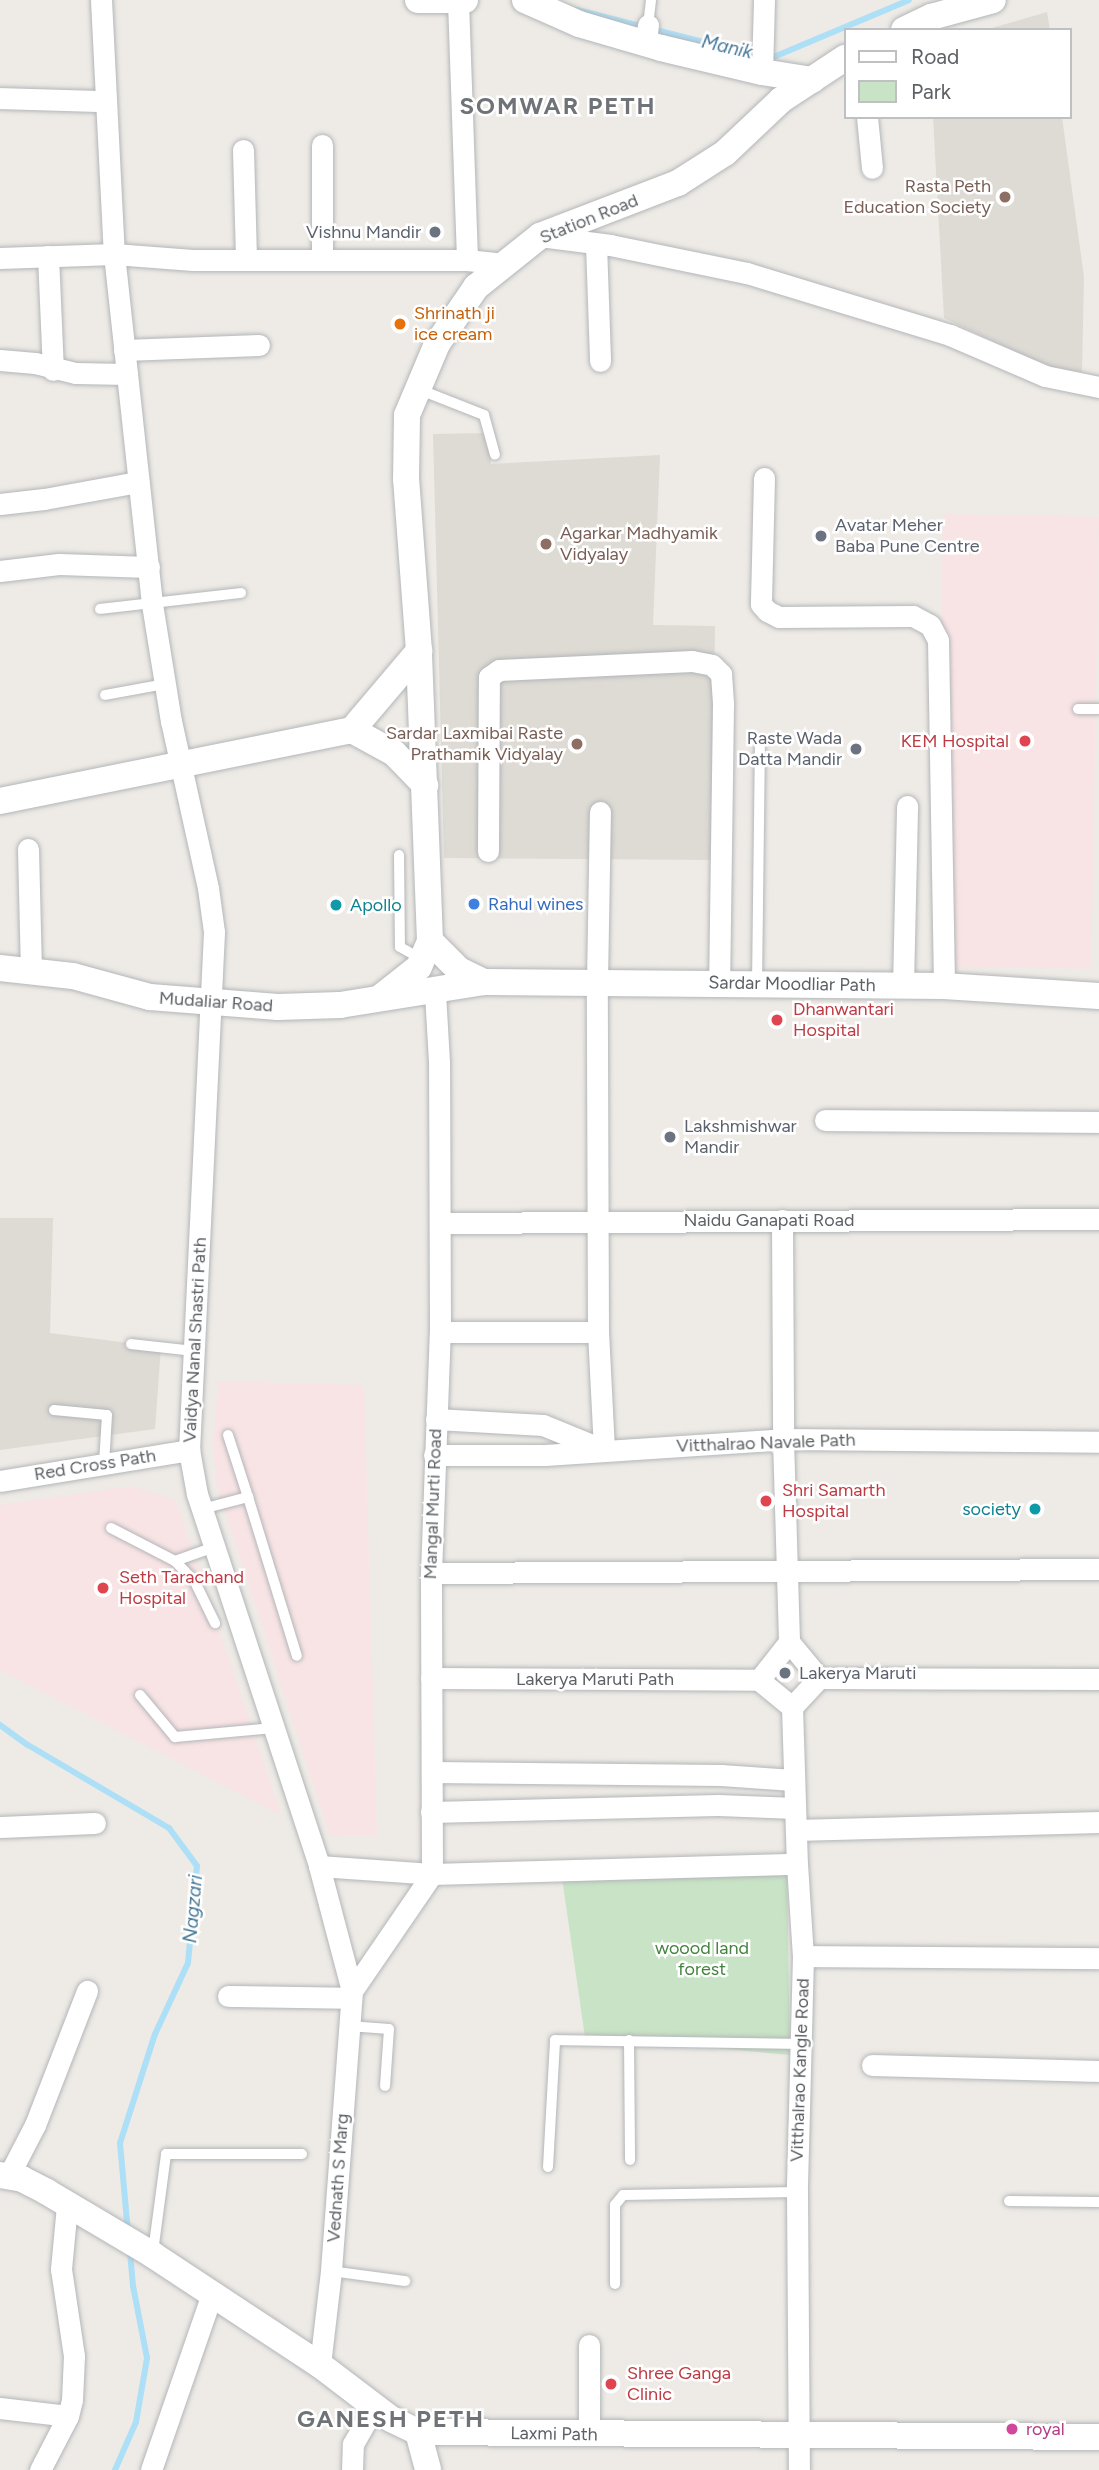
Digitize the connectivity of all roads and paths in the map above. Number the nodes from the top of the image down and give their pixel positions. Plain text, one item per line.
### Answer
1 (100, 0) edge
2 (418, 0) edge
3 (525, 0) edge
4 (651, 0) edge
5 (764, 0) edge
6 (993, 0) edge
7 (461, 1) edge
8 (908, 28) edge
9 (647, 34) junction
10 (762, 58) junction
11 (844, 59) edge
12 (812, 80) junction
13 (0, 98) edge
14 (104, 101) junction
15 (867, 119) edge
16 (322, 145) dead end
17 (243, 150) dead end
18 (872, 168) dead end
19 (540, 236) junction
20 (596, 244) junction
21 (114, 254) junction
22 (48, 256) junction
23 (0, 258) edge
24 (246, 260) junction
25 (322, 260) junction
26 (467, 260) junction
27 (506, 264) junction
28 (259, 345) dead end
29 (124, 350) junction
30 (0, 360) edge
31 (600, 360) dead end
32 (53, 370) junction
33 (127, 374) junction
34 (1099, 387) edge
35 (418, 389) junction
36 (495, 455) dead end
37 (764, 478) dead end
38 (138, 482) junction
39 (0, 503) edge
40 (149, 567) junction
41 (0, 571) edge
42 (241, 593) dead end
43 (152, 604) junction
44 (100, 609) dead end
45 (419, 651) junction
46 (165, 684) junction
47 (105, 695) dead end
48 (1078, 709) dead end
49 (1099, 709) edge
50 (352, 730) junction
51 (760, 747) dead end
52 (180, 763) junction
53 (425, 785) junction
54 (0, 802) edge
55 (907, 806) dead end
56 (600, 811) dead end
57 (28, 849) dead end
58 (488, 851) dead end
59 (399, 855) dead end
60 (426, 950) junction
61 (0, 968) edge
62 (31, 972) junction
63 (597, 981) junction
64 (484, 982) junction
65 (719, 983) junction
66 (757, 985) junction
67 (903, 986) junction
68 (944, 986) junction
69 (435, 992) junction
70 (1099, 996) edge
71 (381, 997) junction
72 (213, 1001) junction
73 (825, 1120) dead end
74 (1099, 1122) edge
75 (1099, 1219) edge
76 (782, 1220) junction
77 (599, 1222) junction
78 (439, 1223) junction
79 (440, 1332) junction
80 (598, 1332) junction
81 (131, 1343) dead end
82 (194, 1350) junction
83 (54, 1410) dead end
84 (436, 1419) junction
85 (228, 1435) dead end
86 (782, 1439) junction
87 (1099, 1442) edge
88 (189, 1450) junction
89 (604, 1450) junction
90 (434, 1455) junction
91 (104, 1464) junction
92 (0, 1481) edge
93 (248, 1497) junction
94 (202, 1509) junction
95 (111, 1528) dead end
96 (214, 1547) junction
97 (176, 1561) junction
98 (789, 1569) junction
99 (1099, 1569) edge
100 (430, 1573) junction
101 (215, 1623) dead end
102 (789, 1642) junction
103 (296, 1656) dead end
104 (431, 1678) junction
105 (819, 1678) junction
106 (1099, 1679) edge
107 (759, 1680) junction
108 (140, 1695) dead end
109 (792, 1707) junction
110 (274, 1728) junction
111 (432, 1772) junction
112 (793, 1780) junction
113 (795, 1808) junction
114 (431, 1812) junction
115 (1099, 1822) edge
116 (95, 1823) dead end
117 (0, 1827) edge
118 (796, 1830) junction
119 (797, 1864) junction
120 (319, 1866) junction
121 (432, 1874) junction
122 (803, 1956) junction
123 (1099, 1958) edge
124 (87, 1991) dead end
125 (352, 1994) junction
126 (228, 1996) dead end
127 (349, 2026) junction
128 (629, 2040) junction
129 (799, 2044) junction
130 (872, 2065) dead end
131 (1099, 2071) edge
132 (385, 2086) dead end
133 (302, 2154) dead end
134 (630, 2160) dead end
135 (548, 2167) dead end
136 (4, 2176) edge
137 (797, 2192) junction
138 (1009, 2201) dead end
139 (1099, 2202) edge
140 (67, 2206) junction
141 (137, 2245) junction
142 (331, 2271) junction
143 (405, 2281) dead end
144 (615, 2284) dead end
145 (212, 2294) junction
146 (589, 2345) dead end
147 (320, 2365) junction
148 (374, 2407) junction
149 (0, 2408) edge
150 (68, 2416) junction
151 (418, 2432) junction
152 (589, 2434) junction
153 (798, 2435) junction
154 (1099, 2437) edge
155 (40, 2470) edge
156 (151, 2470) edge
157 (352, 2470) edge
158 (428, 2470) edge
159 (799, 2470) edge

1 - 14 street, Vaidya Nanal Shastri Path
2 - 7 street
3 - 9 street
4 - 9 lane
5 - 10 street
6 - 8 street
7 - 26 street
9 - 10 street
10 - 12 street
11 - 12 street, Station Road
12 - 19 street, Station Road
13 - 14 street
14 - 21 street, Vaidya Nanal Shastri Path
15 - 18 street
16 - 25 street
17 - 24 street
19 - 20 street
19 - 27 street, Station Road
20 - 31 street
20 - 34 street
21 - 22 street
21 - 24 street
21 - 29 street, Vaidya Nanal Shastri Path
22 - 23 street
22 - 32 street
24 - 25 street
25 - 26 street
26 - 27 street
27 - 35 street, Station Road
28 - 29 street
29 - 33 street, Vaidya Nanal Shastri Path
30 - 32 street
32 - 33 street
33 - 38 street, Vaidya Nanal Shastri Path
35 - 36 lane
35 - 45 street, Station Road
37 - 68 street
38 - 39 street
38 - 40 street, Vaidya Nanal Shastri Path
40 - 41 street
40 - 43 street, Vaidya Nanal Shastri Path
42 - 43 lane
43 - 44 lane
43 - 46 street, Vaidya Nanal Shastri Path
45 - 50 street
45 - 53 street, Station Road
46 - 47 lane
46 - 52 street, Vaidya Nanal Shastri Path
48 - 49 lane
50 - 52 street
50 - 53 street
51 - 66 lane
52 - 54 street
52 - 72 street, Vaidya Nanal Shastri Path
53 - 60 street, Station Road
55 - 67 street
56 - 63 street
57 - 62 street
58 - 65 street
59 - 60 lane
60 - 64 street
60 - 71 street
61 - 62 street, Mudaliar Road
62 - 72 street, Mudaliar Road
63 - 64 street, Sardar Moodliar Path
63 - 65 street, Sardar Moodliar Path
63 - 77 street
64 - 69 street, Sardar Moodliar Path
65 - 66 street, Sardar Moodliar Path
66 - 67 street, Sardar Moodliar Path
67 - 68 street, Sardar Moodliar Path
68 - 70 street, Sardar Moodliar Path
69 - 71 street, Mudaliar Road
69 - 78 street, Mangal Murti Road
71 - 72 street, Mudaliar Road
72 - 82 street, Vaidya Nanal Shastri Path
73 - 74 street
75 - 76 street, Naidu Ganapati Road
76 - 77 street, Naidu Ganapati Road
76 - 86 street
77 - 78 street, Naidu Ganapati Road
77 - 80 street
78 - 79 street, Mangal Murti Road
79 - 80 street
79 - 84 street, Mangal Murti Road
80 - 89 street
81 - 82 lane
82 - 88 street, Vaidya Nanal Shastri Path
83 - 91 lane
84 - 89 street
84 - 90 street, Mangal Murti Road
85 - 93 lane
86 - 87 street, Vitthalrao Navale Path
86 - 89 street, Vitthalrao Navale Path
86 - 98 street
88 - 91 street, Red Cross Path
88 - 94 street, Vaidya Nanal Shastri Path
89 - 90 street, Vitthalrao Navale Path
90 - 100 street, Mangal Murti Road
91 - 92 street, Red Cross Path
93 - 94 lane
93 - 103 lane
94 - 96 street, Vaidya Nanal Shastri Path
95 - 97 lane
96 - 97 lane
96 - 110 street, Vaidya Nanal Shastri Path
97 - 101 lane
98 - 99 street
98 - 100 street
98 - 102 street
100 - 104 street, Mangal Murti Road
102 - 105 street
102 - 107 street
104 - 107 street, Lakerya Maruti Path
104 - 111 street, Mangal Murti Road
105 - 106 street
105 - 109 street
107 - 109 street
108 - 110 lane
109 - 112 street, Vitthalrao Kangle Road
110 - 120 street, Vaidya Nanal Shastri Path
111 - 112 street
111 - 114 street, Mangal Murti Road
112 - 113 street, Vitthalrao Kangle Road
113 - 114 street
113 - 118 street, Vitthalrao Kangle Road
114 - 121 street, Mangal Murti Road
115 - 118 street
116 - 117 street
118 - 119 street, Vitthalrao Kangle Road
119 - 121 street
119 - 122 street, Vitthalrao Kangle Road
120 - 121 street
120 - 125 street, Vaidya Nanal Shastri Path
121 - 125 street
122 - 123 street
122 - 129 street, Vitthalrao Kangle Road
124 - 136 street
125 - 126 street
125 - 127 street, Vednath S Marg
127 - 132 lane
127 - 142 street, Vednath S Marg
128 - 129 lane
128 - 134 lane
128 - 135 lane
129 - 137 street, Vitthalrao Kangle Road
130 - 131 street
133 - 141 lane
136 - 140 street, Laxmi Path
137 - 144 lane
137 - 153 street, Vitthalrao Kangle Road
138 - 139 lane
140 - 141 street, Laxmi Path
140 - 150 street
141 - 145 street, Laxmi Path
142 - 143 lane
142 - 147 street, Vednath S Marg
145 - 147 street, Laxmi Path
145 - 156 street
146 - 152 street
147 - 148 street, Laxmi Path
148 - 151 street, Laxmi Path
148 - 157 street
149 - 150 street
150 - 155 street
151 - 152 street, Laxmi Path
151 - 158 street
152 - 153 street, Laxmi Path
153 - 154 street, Laxmi Path
153 - 159 street, Vitthalrao Kangle Road

